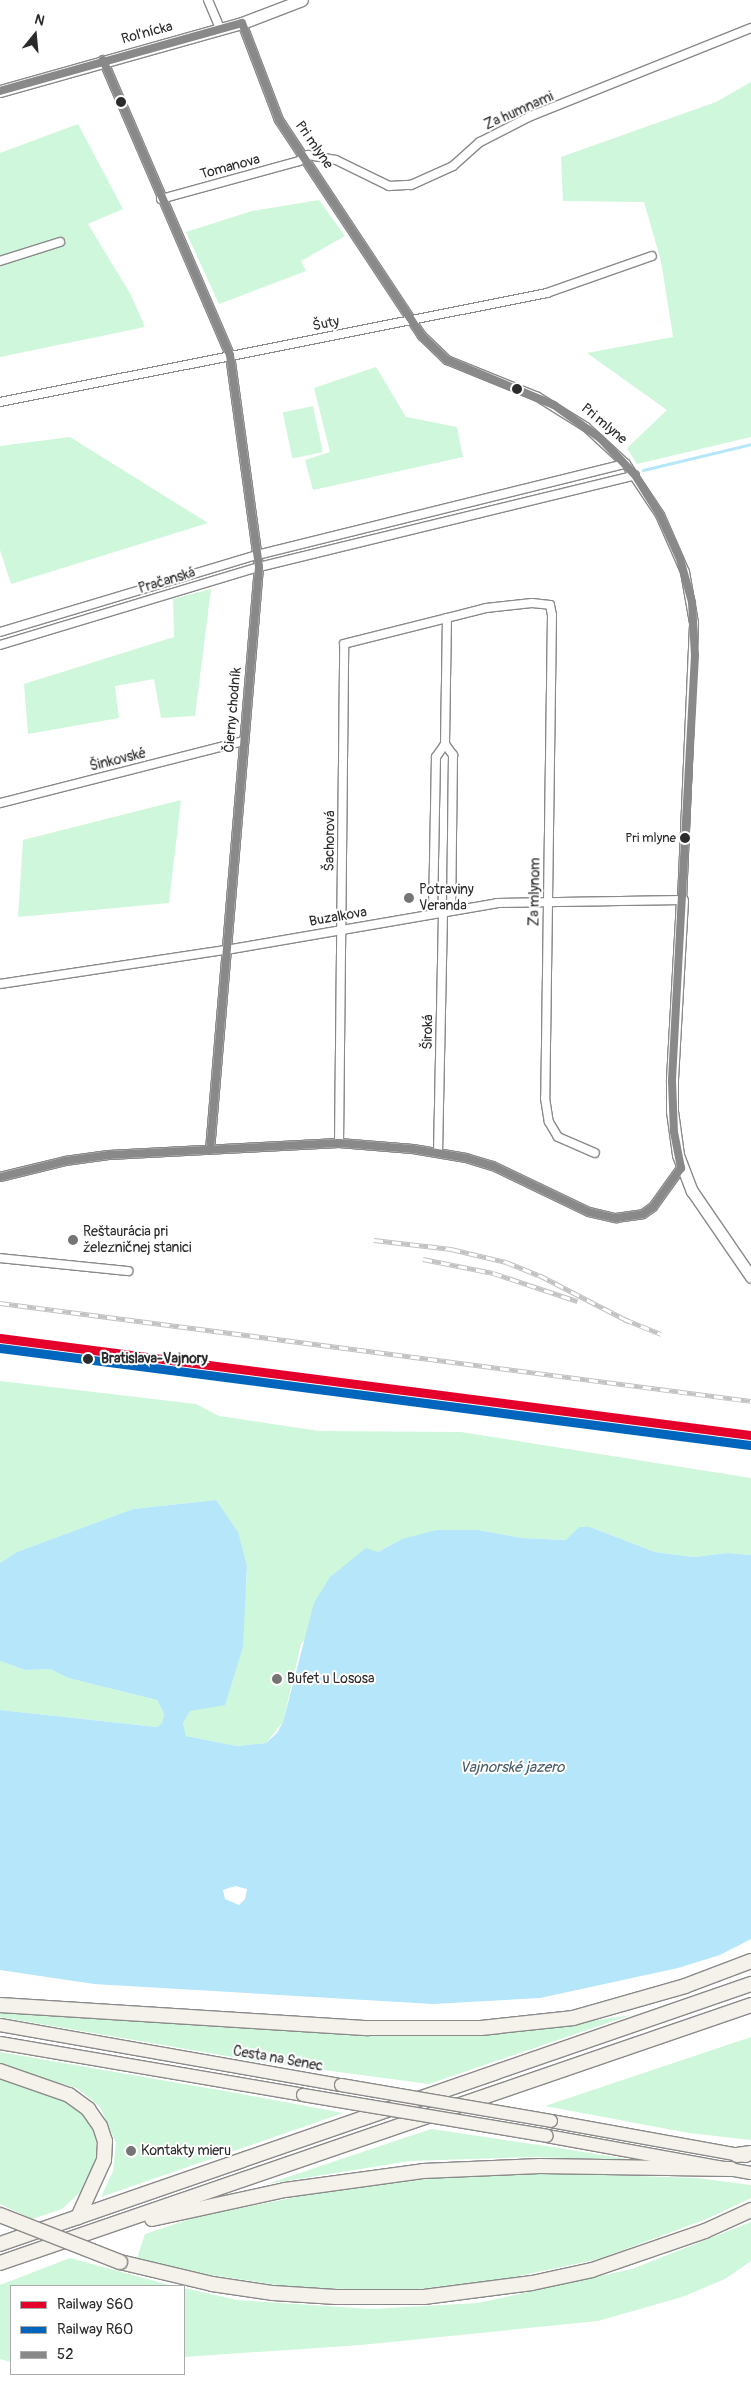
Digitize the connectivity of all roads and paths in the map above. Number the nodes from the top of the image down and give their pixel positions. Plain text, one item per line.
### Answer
1 (208, 0) edge
2 (302, 0) edge
3 (242, 23) junction
4 (220, 28) junction
5 (751, 28) edge
6 (103, 60) junction
7 (0, 91) edge
8 (304, 158) junction
9 (161, 199) junction
10 (60, 242) dead end
11 (652, 256) dead end
12 (0, 261) edge
13 (412, 320) junction
14 (230, 355) junction
15 (0, 402) edge
16 (626, 464) junction
17 (635, 475) junction
18 (257, 555) junction
19 (259, 567) junction
20 (447, 618) junction
21 (0, 632) edge
22 (0, 645) edge
23 (243, 741) junction
24 (445, 744) junction
25 (0, 803) edge
26 (682, 900) junction
27 (547, 901) junction
28 (447, 911) junction
29 (434, 913) junction
30 (341, 930) junction
31 (226, 950) junction
32 (0, 984) edge
33 (339, 1143) junction
34 (210, 1150) junction
35 (438, 1153) junction
36 (595, 1153) dead end
37 (681, 1168) junction
38 (0, 1177) edge
39 (0, 1258) edge
40 (128, 1271) dead end
41 (751, 1277) edge
42 (751, 1961) edge
43 (751, 1976) edge
44 (751, 1984) edge
45 (0, 2005) edge
46 (690, 2005) junction
47 (748, 2008) edge
48 (0, 2025) edge
49 (0, 2043) edge
50 (0, 2071) edge
51 (746, 2155) edge
52 (732, 2169) junction
53 (751, 2173) edge
54 (748, 2211) edge
55 (0, 2215) edge
56 (78, 2217) junction
57 (92, 2231) junction
58 (0, 2244) edge
59 (0, 2263) edge

1 - 4 street
2 - 3 street, Roľnícka
3 - 4 street, Roľnícka
3 - 8 street, Pri mlyne
4 - 6 street, Roľnícka
5 - 8 street, Za humnami
6 - 7 street, Roľnícka
6 - 9 street, Čierny chodník
8 - 9 street, Tomanova
8 - 13 street, Pri mlyne
9 - 14 street, Čierny chodník
10 - 12 street
11 - 13 street, Šuty
13 - 14 street, Šuty
13 - 16 street, Pri mlyne
14 - 15 street, Šuty
14 - 18 street, Čierny chodník
16 - 17 street, Pri mlyne
16 - 18 street, Pračanská
17 - 19 street, Pračanská
17 - 26 street, Pri mlyne
18 - 19 street, Čierny chodník
18 - 21 street, Pračanská
19 - 22 street, Pračanská
19 - 23 street, Čierny chodník
20 - 24 street, Široká
20 - 27 street, Za mlynom
20 - 30 street, Šachorová
23 - 25 street, Šinkovské
23 - 31 street, Čierny chodník
24 - 28 street, Široká
24 - 29 street, Široká
26 - 27 street, Buzalkova
26 - 37 street, Pri mlyne
27 - 28 street, Buzalkova
27 - 36 street, Za mlynom
28 - 29 street, Buzalkova
28 - 35 street, Široká
29 - 30 street, Buzalkova
30 - 31 street, Buzalkova
30 - 33 street, Šachorová
31 - 32 street, Buzalkova
31 - 34 street, Čierny chodník
33 - 34 street
33 - 35 street
34 - 38 street
35 - 37 street
37 - 41 street, Pri mlyne
39 - 40 street
42 - 45 highway
43 - 46 highway
44 - 46 highway
46 - 56 highway
47 - 57 highway
48 - 51 main road, Cesta na Senec, bridge
49 - 52 main road, bridge
50 - 56 highway
52 - 53 main road
52 - 57 highway
54 - 55 highway, bridge
56 - 58 highway
57 - 59 highway

